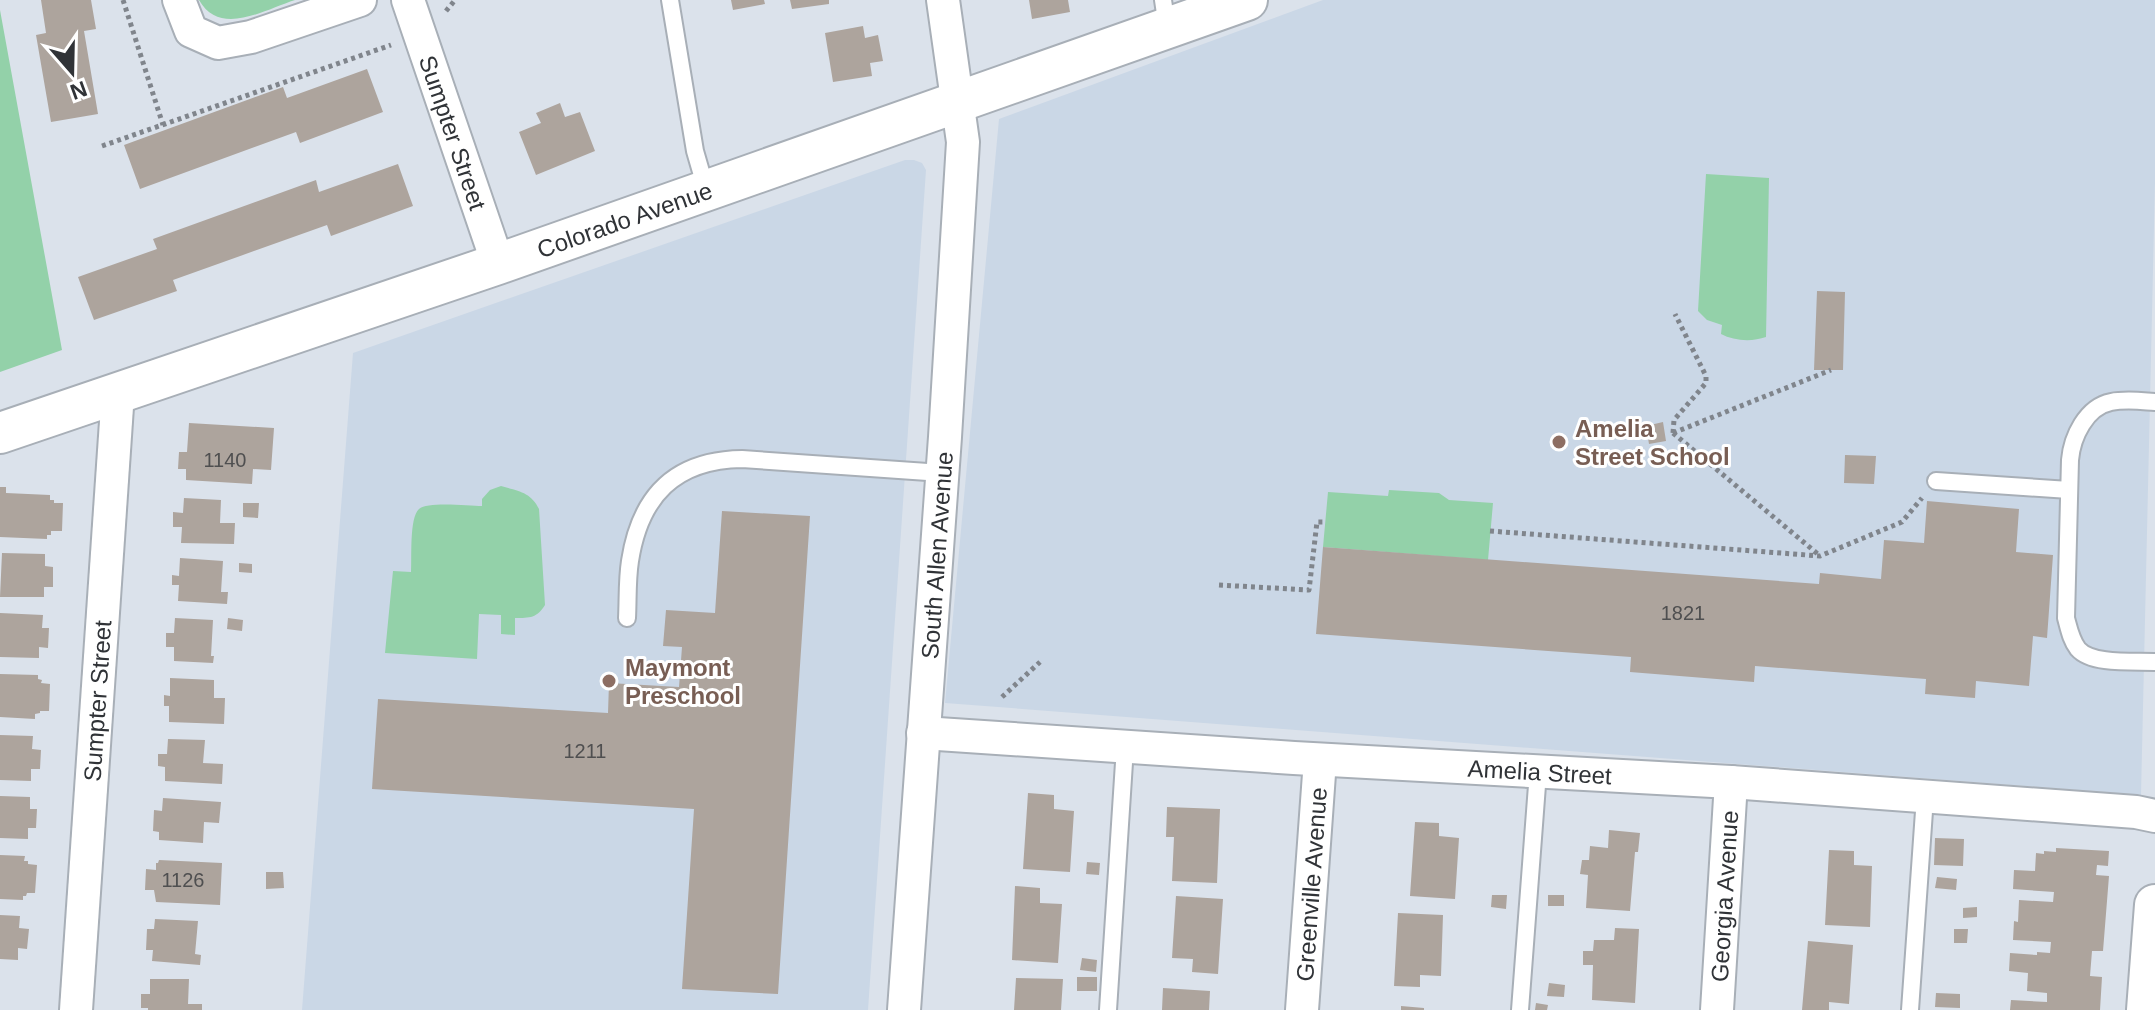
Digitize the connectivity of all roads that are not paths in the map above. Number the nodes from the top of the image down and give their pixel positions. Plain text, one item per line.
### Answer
1 (179, 0) edge
2 (360, 0) edge
3 (408, 0) edge
4 (670, 0) edge
5 (943, 0) edge
6 (1247, 0) edge
7 (1165, 14) edge
8 (958, 102) junction
9 (707, 191) junction
10 (498, 264) junction
11 (118, 392) junction
12 (2155, 402) edge
13 (0, 433) edge
14 (942, 473) junction
15 (1936, 481) road end
16 (2069, 490) junction
17 (627, 618) dead end
18 (2155, 662) edge
19 (923, 733) junction
20 (1125, 747) junction
21 (1320, 760) junction
22 (1538, 772) junction
23 (1731, 782) junction
24 (1925, 797) junction
25 (2155, 816) edge
26 (2155, 905) edge
27 (76, 1010) edge
28 (904, 1010) edge
29 (1108, 1010) edge
30 (1302, 1010) edge
31 (1520, 1010) edge
32 (1717, 1010) edge
33 (1910, 1010) edge
34 (2147, 1010) edge

1 - 2 street
3 - 10 street, Sumpter Street
4 - 9 lane
5 - 8 street, South Allen Avenue
6 - 7 street, Colorado Avenue
7 - 8 street, Colorado Avenue
8 - 9 street, Colorado Avenue
8 - 14 street, South Allen Avenue
9 - 10 street, Colorado Avenue
10 - 11 street, Colorado Avenue
11 - 13 street, Colorado Avenue
11 - 27 street, Sumpter Street
12 - 16 lane
14 - 17 lane
14 - 19 street, South Allen Avenue
15 - 16 lane
16 - 18 lane
19 - 20 street, Amelia Street
19 - 28 street, South Allen Avenue
20 - 21 street, Amelia Street
20 - 29 lane
21 - 22 street, Amelia Street
21 - 30 street, Greenville Avenue
22 - 23 street, Amelia Street
22 - 31 lane
23 - 24 street, Amelia Street
23 - 32 street, Georgia Avenue
24 - 25 street, Amelia Street
24 - 33 lane
26 - 34 street

